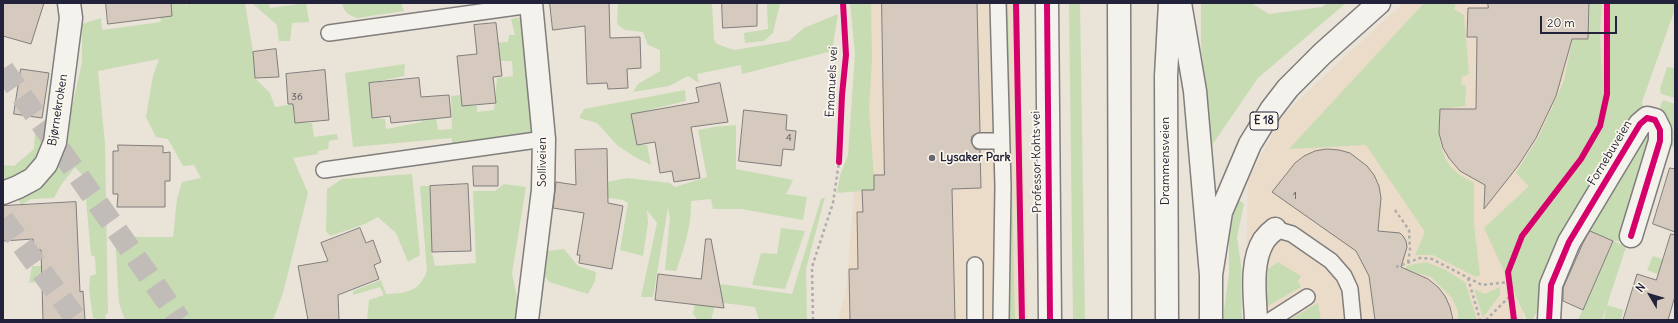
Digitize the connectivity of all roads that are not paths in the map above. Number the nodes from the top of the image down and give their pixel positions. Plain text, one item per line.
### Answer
1 (69, 3) edge
2 (998, 3) edge
3 (1047, 3) edge
4 (1118, 3) edge
5 (1170, 3) edge
6 (1180, 3) edge
7 (1379, 3) edge
8 (531, 4) edge
9 (329, 33) dead end
10 (544, 139) junction
11 (1001, 140) junction
12 (980, 141) dead end
13 (324, 170) dead end
14 (3, 193) edge
15 (1275, 228) joint
16 (1631, 236) dead end
17 (975, 265) dead end
18 (1211, 275) junction
19 (1307, 297) dead end
20 (527, 320) edge
21 (975, 320) edge
22 (1001, 320) edge
23 (1050, 320) edge
24 (1120, 320) edge
25 (1167, 320) edge
26 (1211, 320) edge
27 (1256, 320) edge
28 (1271, 320) edge
29 (1354, 320) edge
30 (1549, 320) edge

1 - 14 main road, Bjørnekroken
2 - 11 lane
3 - 23 main road, Professor Kohts vei
4 - 24 main road
5 - 25 main road, Drammensveien
6 - 18 main road, E 18
7 - 18 main road, E 18
8 - 9 lane
8 - 10 main road, Solliveien
10 - 13 lane
10 - 20 main road, Solliveien
11 - 12 lane
11 - 22 lane
15 - 27 main road
15 - 29 lane
16 - 30 main road, Fornebuveien
17 - 21 lane
18 - 26 main road, E 18
19 - 28 lane

